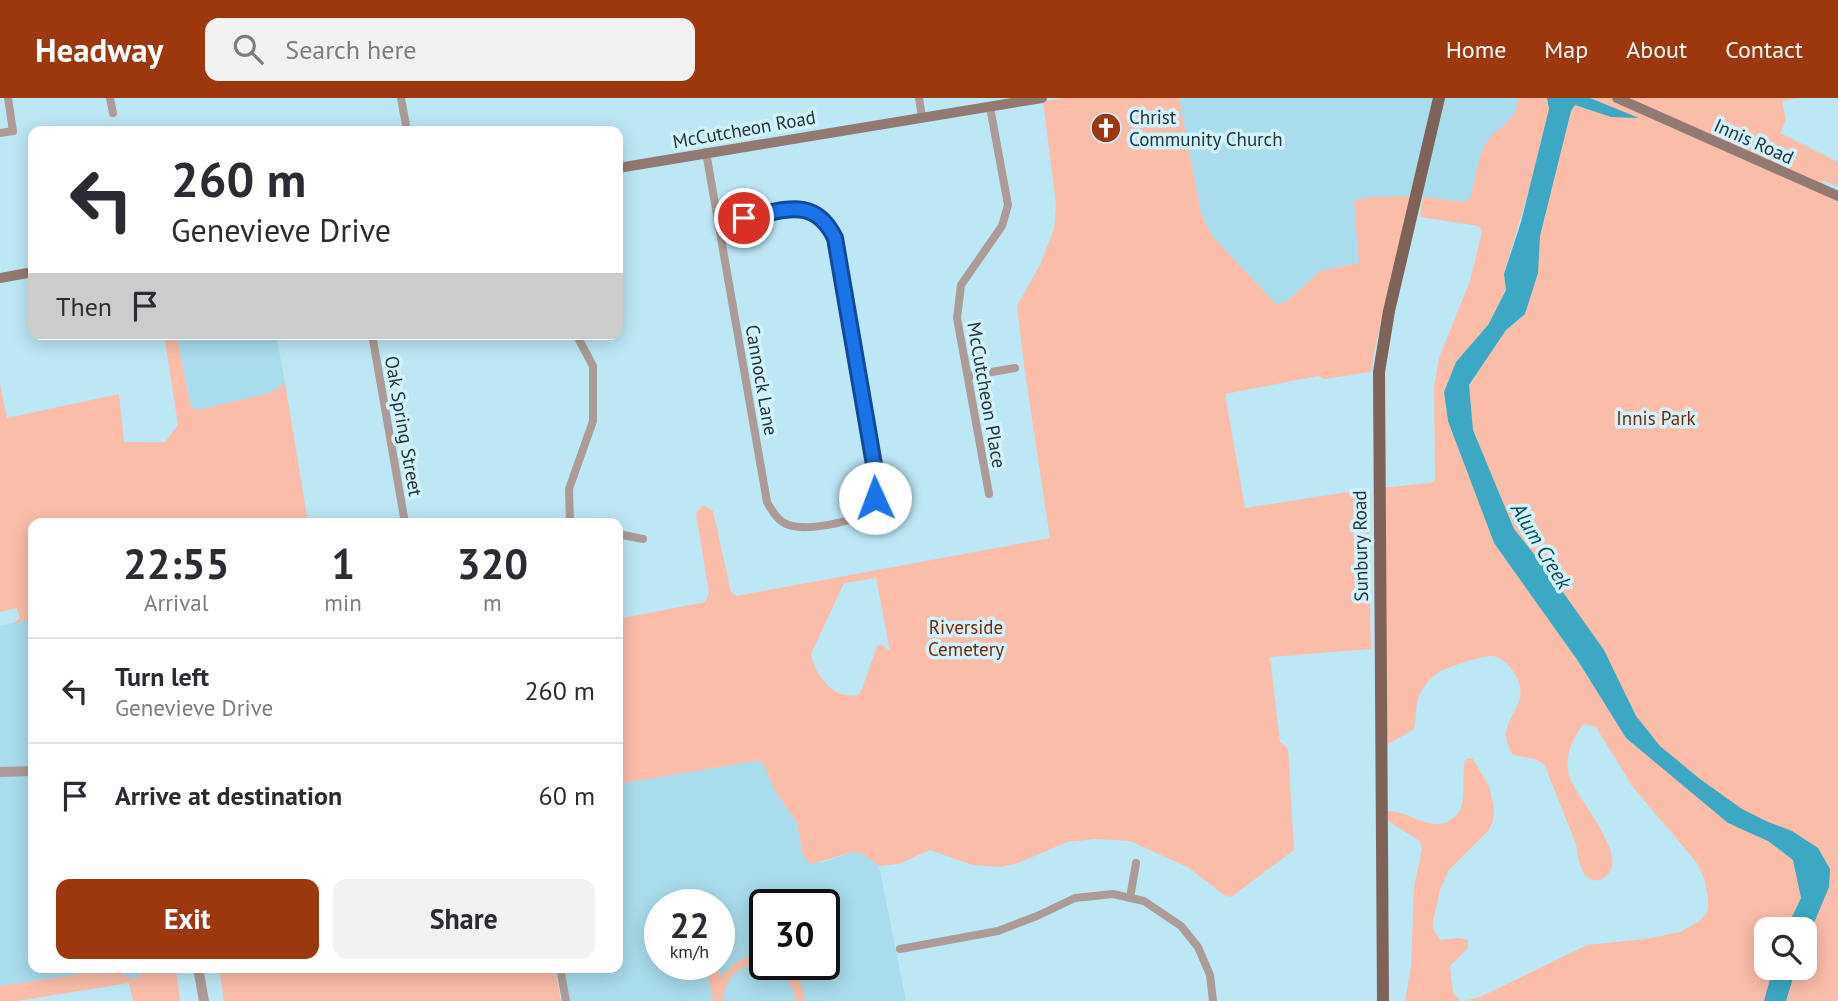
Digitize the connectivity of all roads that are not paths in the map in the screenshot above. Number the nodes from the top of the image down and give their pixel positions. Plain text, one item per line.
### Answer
1 (8, 98) edge
2 (110, 98) edge
3 (401, 98) edge
4 (919, 98) edge
5 (1042, 98) edge
6 (1439, 98) edge
7 (1617, 98) edge
8 (989, 107) junction
9 (113, 114) dead end
10 (922, 117) junction
11 (406, 126) edge
12 (0, 133) edge
13 (706, 152) junction
14 (623, 166) edge
15 (1838, 196) edge
16 (719, 223) junction
17 (28, 273) edge
18 (0, 278) edge
19 (373, 340) edge
20 (579, 340) edge
21 (1015, 368) dead end
22 (968, 376) junction
23 (989, 494) dead end
24 (404, 518) edge
25 (570, 518) edge
26 (623, 535) edge
27 (643, 539) dead end
28 (28, 771) edge
29 (0, 772) edge
30 (1136, 863) dead end
31 (1130, 898) junction
32 (900, 949) dead end
33 (199, 973) edge
34 (561, 973) edge
35 (204, 1001) edge
36 (566, 1001) edge
37 (1213, 1001) edge
38 (1383, 1001) edge

1 - 12 street
2 - 9 street
3 - 11 street
4 - 10 street
5 - 8 main road, McCutcheon Road
6 - 38 main road, Sunbury Road
7 - 15 main road, Innis Road
8 - 10 main road, McCutcheon Road
8 - 22 street, McCutcheon Place
10 - 13 main road, McCutcheon Road
13 - 14 main road, McCutcheon Road
13 - 16 street, Cannock Lane
16 - 16 street, Cannock Lane
17 - 18 main road
19 - 24 street, Oak Spring Street
20 - 25 street
21 - 22 street
22 - 23 street, McCutcheon Place
26 - 27 street
28 - 29 street
30 - 31 street
31 - 32 street
31 - 37 street
33 - 35 street
34 - 36 street

